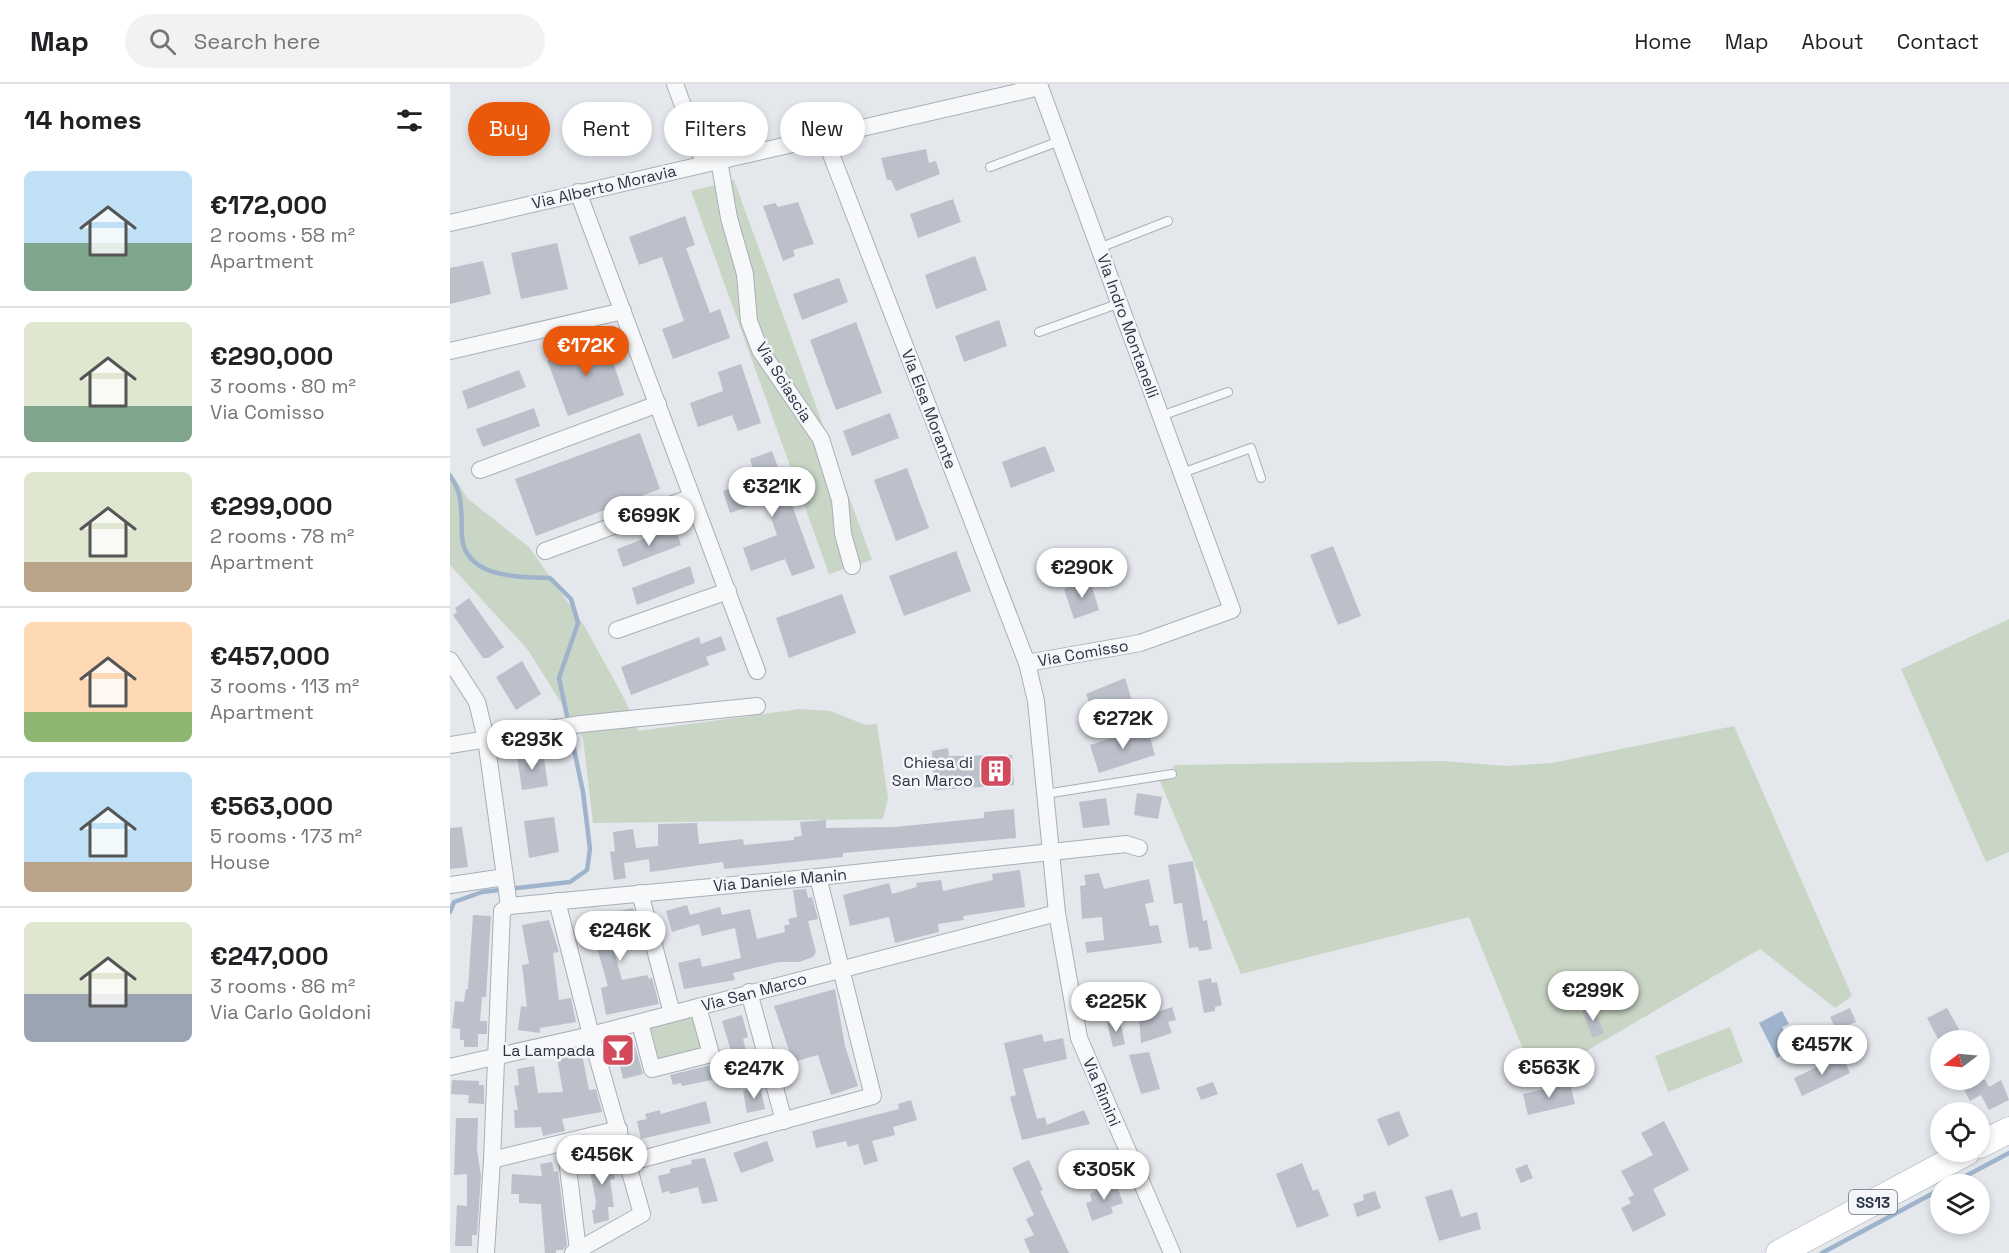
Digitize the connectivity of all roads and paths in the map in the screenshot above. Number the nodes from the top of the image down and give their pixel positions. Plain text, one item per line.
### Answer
1 (675, 84) edge
2 (898, 119) joint
3 (865, 127) edge
4 (1060, 141) junction
5 (780, 146) edge
6 (832, 156) edge
7 (712, 161) junction
8 (990, 167) dead end
9 (578, 192) junction
10 (1168, 221) dead end
11 (450, 223) edge
12 (1100, 248) junction
13 (1120, 303) junction
14 (622, 311) junction
15 (1040, 332) dead end
16 (450, 351) edge
17 (1228, 392) dead end
18 (658, 404) junction
19 (1161, 416) junction
20 (480, 470) dead end
21 (1182, 473) junction
22 (1261, 478) dead end
23 (692, 497) junction
24 (545, 551) dead end
25 (852, 566) dead end
26 (728, 591) junction
27 (617, 630) dead end
28 (1140, 643) joint
29 (450, 660) edge
30 (1027, 663) junction
31 (757, 671) dead end
32 (1032, 684) joint
33 (757, 706) dead end
34 (486, 739) junction
35 (450, 745) edge
36 (1172, 774) dead end
37 (1045, 794) junction
38 (1139, 848) dead end
39 (1051, 852) junction
40 (818, 877) junction
41 (505, 880) junction
42 (450, 885) edge
43 (640, 893) junction
44 (557, 901) junction
45 (508, 903) junction
46 (1057, 913) junction
47 (839, 969) junction
48 (749, 992) junction
49 (698, 1007) junction
50 (672, 1013) junction
51 (640, 1023) junction
52 (591, 1035) junction
53 (496, 1057) junction
54 (450, 1067) edge
55 (784, 1121) junction
56 (619, 1129) junction
57 (2009, 1130) edge
58 (1990, 1140) edge
59 (564, 1143) junction
60 (492, 1160) junction
61 (1948, 1162) edge
62 (628, 1163) junction
63 (575, 1252) edge
64 (486, 1253) edge
65 (1172, 1253) edge
66 (1779, 1253) edge

1 - 7 street, Via Sciascia
2 - 3 street, Via Alberto Moravia
2 - 4 street, Via Indro Montanelli
4 - 8 lane
4 - 12 street, Via Indro Montanelli
5 - 7 street, Via Alberto Moravia
6 - 30 street, Via Elsa Morante
7 - 9 street, Via Alberto Moravia
7 - 25 street, Via Sciascia
9 - 11 street, Via Alberto Moravia
9 - 14 street
10 - 12 lane
12 - 13 street, Via Indro Montanelli
13 - 15 lane
13 - 19 street, Via Indro Montanelli
14 - 16 street
14 - 18 street
17 - 19 lane
18 - 20 street
18 - 23 street
19 - 21 street, Via Indro Montanelli
21 - 22 lane
21 - 28 street, Via Indro Montanelli
23 - 24 street
23 - 26 street
26 - 27 street
26 - 31 street
28 - 30 street, Via Comisso
29 - 34 street
30 - 32 street, Via Elsa Morante
32 - 37 street, Via Rimini
33 - 34 street
34 - 35 street
34 - 41 street
36 - 37 lane
37 - 39 street, Via Rimini
38 - 39 street
39 - 40 street, Via Daniele Manin
39 - 46 street, Via Rimini
40 - 43 street, Via Daniele Manin
40 - 47 street
41 - 42 street
41 - 45 street
43 - 44 street, Via Daniele Manin
43 - 50 street
44 - 45 street, Via Daniele Manin
44 - 52 street
45 - 53 street
46 - 47 street, Via San Marco
46 - 65 street, Via Rimini
47 - 48 street, Via San Marco
47 - 55 street
48 - 49 street, Via San Marco
48 - 55 street
49 - 50 street, Via San Marco
49 - 51 street
50 - 51 street, Via San Marco
51 - 52 street, Via San Marco
52 - 53 street, Via San Marco
52 - 56 street
53 - 54 street, Via San Marco
53 - 60 street
55 - 62 street
56 - 59 street
56 - 62 street
57 - 58 main road
59 - 60 street
59 - 63 street
60 - 64 street
61 - 66 main road, SS13
62 - 63 street

